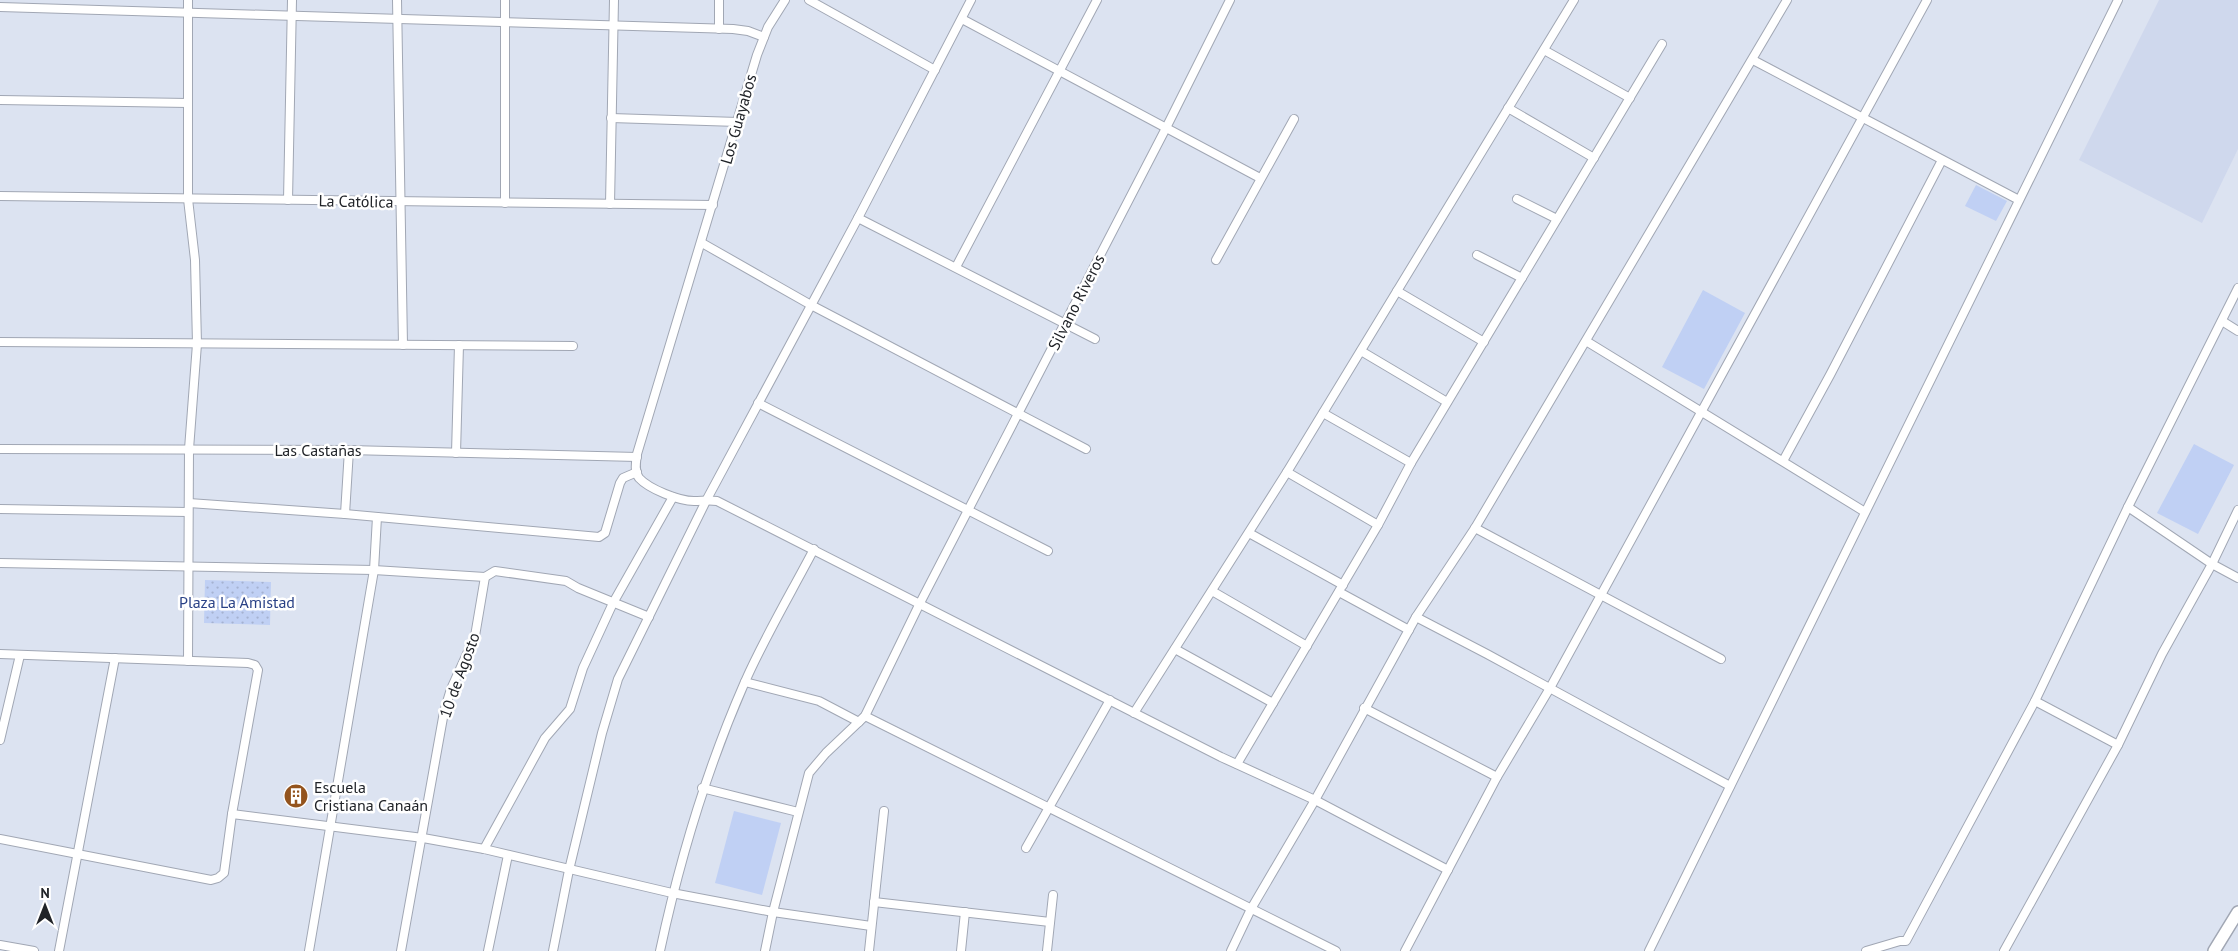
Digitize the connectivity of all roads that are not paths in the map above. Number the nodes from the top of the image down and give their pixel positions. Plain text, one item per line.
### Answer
1 (188, 0) edge
2 (292, 0) edge
3 (398, 0) edge
4 (505, 0) edge
5 (614, 0) edge
6 (719, 0) edge
7 (785, 0) edge
8 (809, 0) edge
9 (971, 0) edge
10 (1096, 0) edge
11 (1230, 0) edge
12 (1574, 0) edge
13 (1787, 0) edge
14 (1927, 0) edge
15 (2118, 0) edge
16 (0, 7) edge
17 (188, 13) junction
18 (292, 16) junction
19 (398, 19) junction
20 (962, 19) junction
21 (505, 23) junction
22 (614, 26) junction
23 (719, 29) junction
24 (764, 37) junction
25 (1662, 44) dead end
26 (1544, 50) junction
27 (1753, 60) junction
28 (935, 70) junction
29 (1059, 72) junction
30 (1630, 98) junction
31 (0, 100) edge
32 (188, 103) junction
33 (1508, 108) junction
34 (611, 118) junction
35 (1862, 118) junction
36 (1294, 119) dead end
37 (738, 122) junction
38 (1166, 128) junction
39 (1594, 158) junction
40 (1942, 160) junction
41 (1260, 178) junction
42 (0, 196) edge
43 (188, 199) junction
44 (1517, 199) dead end
45 (288, 200) junction
46 (2019, 200) junction
47 (400, 202) junction
48 (505, 203) junction
49 (610, 204) junction
50 (713, 205) junction
51 (858, 218) junction
52 (1557, 220) junction
53 (702, 243) junction
54 (1477, 255) dead end
55 (1216, 260) dead end
56 (956, 268) junction
57 (1522, 278) junction
58 (2238, 288) edge
59 (1397, 291) junction
60 (811, 305) junction
61 (2222, 321) junction
62 (1065, 322) junction
63 (2238, 331) edge
64 (1094, 338) dead end
65 (1586, 341) junction
66 (0, 342) edge
67 (1484, 342) junction
68 (197, 344) junction
69 (403, 345) junction
70 (459, 345) junction
71 (573, 346) dead end
72 (1361, 351) junction
73 (1447, 402) junction
74 (758, 403) junction
75 (1702, 412) junction
76 (1323, 413) junction
77 (1018, 414) junction
78 (0, 449) edge
79 (189, 449) junction
80 (1086, 449) dead end
81 (349, 450) junction
82 (456, 453) junction
83 (637, 457) junction
84 (1783, 461) junction
85 (1411, 463) junction
86 (636, 472) junction
87 (1287, 472) junction
88 (672, 496) junction
89 (707, 500) junction
90 (2128, 507) junction
91 (188, 508) junction
92 (0, 509) edge
93 (969, 510) junction
94 (2238, 510) edge
95 (1865, 512) junction
96 (345, 514) junction
97 (377, 517) junction
98 (1378, 525) junction
99 (1475, 528) junction
100 (1249, 533) junction
101 (814, 549) junction
102 (1048, 551) dead end
103 (0, 563) edge
104 (2212, 564) junction
105 (188, 566) junction
106 (374, 570) junction
107 (485, 577) junction
108 (2238, 578) edge
109 (1341, 588) junction
110 (1212, 591) junction
111 (1601, 594) junction
112 (613, 603) junction
113 (920, 603) junction
114 (1416, 617) junction
115 (650, 618) junction
116 (1410, 630) junction
117 (1307, 646) junction
118 (1175, 649) junction
119 (0, 654) edge
120 (20, 655) junction
121 (115, 658) junction
122 (1721, 659) dead end
123 (188, 661) junction
124 (745, 682) junction
125 (1550, 688) junction
126 (1110, 700) junction
127 (2035, 701) junction
128 (1273, 703) junction
129 (1364, 708) junction
130 (1134, 713) junction
131 (862, 719) junction
132 (2, 726) edge
133 (0, 740) edge
134 (2118, 745) junction
135 (1237, 764) junction
136 (1498, 777) junction
137 (1730, 786) junction
138 (702, 788) junction
139 (1315, 800) junction
140 (1049, 808) junction
141 (884, 811) dead end
142 (798, 812) junction
143 (232, 814) junction
144 (332, 826) junction
145 (423, 838) junction
146 (0, 839) edge
147 (1026, 848) dead end
148 (484, 849) junction
149 (78, 853) junction
150 (508, 855) junction
151 (569, 870) junction
152 (1448, 870) junction
153 (672, 893) junction
154 (1053, 895) dead end
155 (874, 902) junction
156 (1251, 909) junction
157 (772, 912) junction
158 (965, 912) junction
159 (2238, 912) edge
160 (1050, 922) junction
161 (871, 926) junction
162 (0, 945) edge
163 (34, 951) edge
164 (59, 951) edge
165 (309, 951) edge
166 (401, 951) edge
167 (488, 951) edge
168 (553, 951) edge
169 (660, 951) edge
170 (765, 951) edge
171 (869, 951) edge
172 (961, 951) edge
173 (1047, 951) edge
174 (1231, 951) edge
175 (1336, 951) edge
176 (1405, 951) edge
177 (1649, 951) edge
178 (1866, 951) edge
179 (2004, 951) edge
180 (2214, 951) edge

1 - 17 street
2 - 18 street
3 - 19 street
4 - 21 street
5 - 22 street
6 - 23 street
7 - 24 street, Los Guayabos
8 - 28 street
9 - 20 street
10 - 29 street
11 - 38 street, Silvano Riveros
12 - 26 street
13 - 27 street
14 - 35 street
15 - 46 street
16 - 17 street
17 - 18 street
17 - 32 street
18 - 19 street
18 - 45 street
19 - 21 street
19 - 47 street
20 - 28 street
20 - 29 street
21 - 22 street
21 - 48 street
22 - 23 street
22 - 34 street
23 - 24 street
24 - 37 street, Los Guayabos
25 - 30 street
26 - 30 street
26 - 33 street
27 - 35 street
27 - 65 street
28 - 51 street
29 - 38 street
29 - 56 street
30 - 39 street
31 - 32 street
32 - 43 street
33 - 39 street
33 - 59 street
34 - 37 street
34 - 49 street
35 - 40 street
35 - 75 street
36 - 41 street
37 - 50 street, Los Guayabos
38 - 41 street
38 - 62 street, Silvano Riveros
39 - 52 street
40 - 46 street
40 - 84 street
41 - 55 street
42 - 43 street, La Católica
43 - 45 street, La Católica
43 - 68 street
44 - 52 street
45 - 47 street, La Católica
46 - 95 street
47 - 48 street, La Católica
47 - 69 street
48 - 49 street, La Católica
49 - 50 street, La Católica
50 - 53 street, Los Guayabos
51 - 56 street
51 - 60 street
52 - 57 street
53 - 60 street
53 - 83 street, Los Guayabos
54 - 57 street
56 - 62 street
57 - 67 street
58 - 61 street
59 - 67 street
59 - 72 street
60 - 74 street
60 - 77 street
61 - 63 street
61 - 90 street
62 - 64 street
62 - 77 street, Silvano Riveros
65 - 75 street
65 - 99 street
66 - 68 street
67 - 73 street
68 - 69 street
68 - 79 street
69 - 70 street
70 - 71 street
70 - 82 street
72 - 73 street
72 - 76 street
73 - 85 street
74 - 89 street
74 - 93 street
75 - 84 street
75 - 111 street
76 - 85 street
76 - 87 street
77 - 80 street
77 - 93 street, Silvano Riveros
78 - 79 street, Las Castañas
79 - 81 street, Las Castañas
79 - 91 street
81 - 82 street, Las Castañas
81 - 96 street
82 - 83 street, Las Castañas
83 - 86 street, Los Guayabos
84 - 95 street
85 - 98 street
86 - 88 street
86 - 97 street
87 - 98 street
87 - 100 street
88 - 89 street
88 - 112 street
89 - 101 street
89 - 115 street
90 - 104 street
90 - 127 street
91 - 92 street
91 - 96 street
91 - 105 street
93 - 102 street
93 - 113 street, Silvano Riveros
94 - 104 street
95 - 137 street
96 - 97 street
97 - 106 street
98 - 109 street
99 - 111 street
99 - 114 street
100 - 109 street
100 - 110 street
101 - 113 street
101 - 124 street
103 - 105 street
104 - 108 street
104 - 134 street
105 - 106 street
105 - 123 street
106 - 107 street
106 - 144 street
107 - 112 street
107 - 145 street, 10 de Agosto
109 - 116 street
109 - 117 street
110 - 117 street
110 - 118 street
111 - 122 street
111 - 125 street
112 - 115 street
112 - 148 street
113 - 126 street
113 - 131 street, Silvano Riveros
114 - 116 street
114 - 125 street
115 - 151 street
116 - 129 street
117 - 128 street
118 - 128 street
118 - 130 street
119 - 120 street
120 - 121 street
120 - 132 street
121 - 123 street
121 - 149 street
123 - 143 street
124 - 131 street
124 - 138 street
125 - 136 street
125 - 137 street
126 - 130 street
126 - 140 street
127 - 134 street
127 - 178 street
128 - 135 street
129 - 136 street
129 - 139 street
130 - 135 street
131 - 140 street
131 - 142 street
132 - 133 street
134 - 179 street
135 - 139 street
136 - 152 street
137 - 177 street
138 - 142 street
138 - 153 street
139 - 152 street
139 - 156 street
140 - 147 street
140 - 156 street
141 - 155 street
142 - 157 street
143 - 144 street
143 - 149 street
144 - 145 street
144 - 165 street
145 - 148 street
145 - 166 street, 10 de Agosto
146 - 149 street
148 - 150 street
149 - 164 street
150 - 151 street
150 - 167 street
151 - 153 street
151 - 168 street
152 - 176 street
153 - 157 street
153 - 169 street
154 - 160 street
155 - 158 street
155 - 161 street
156 - 174 street
156 - 175 street
157 - 161 street
157 - 170 street
158 - 160 street
158 - 172 street
159 - 180 main road
160 - 173 street
161 - 171 street
162 - 163 street

